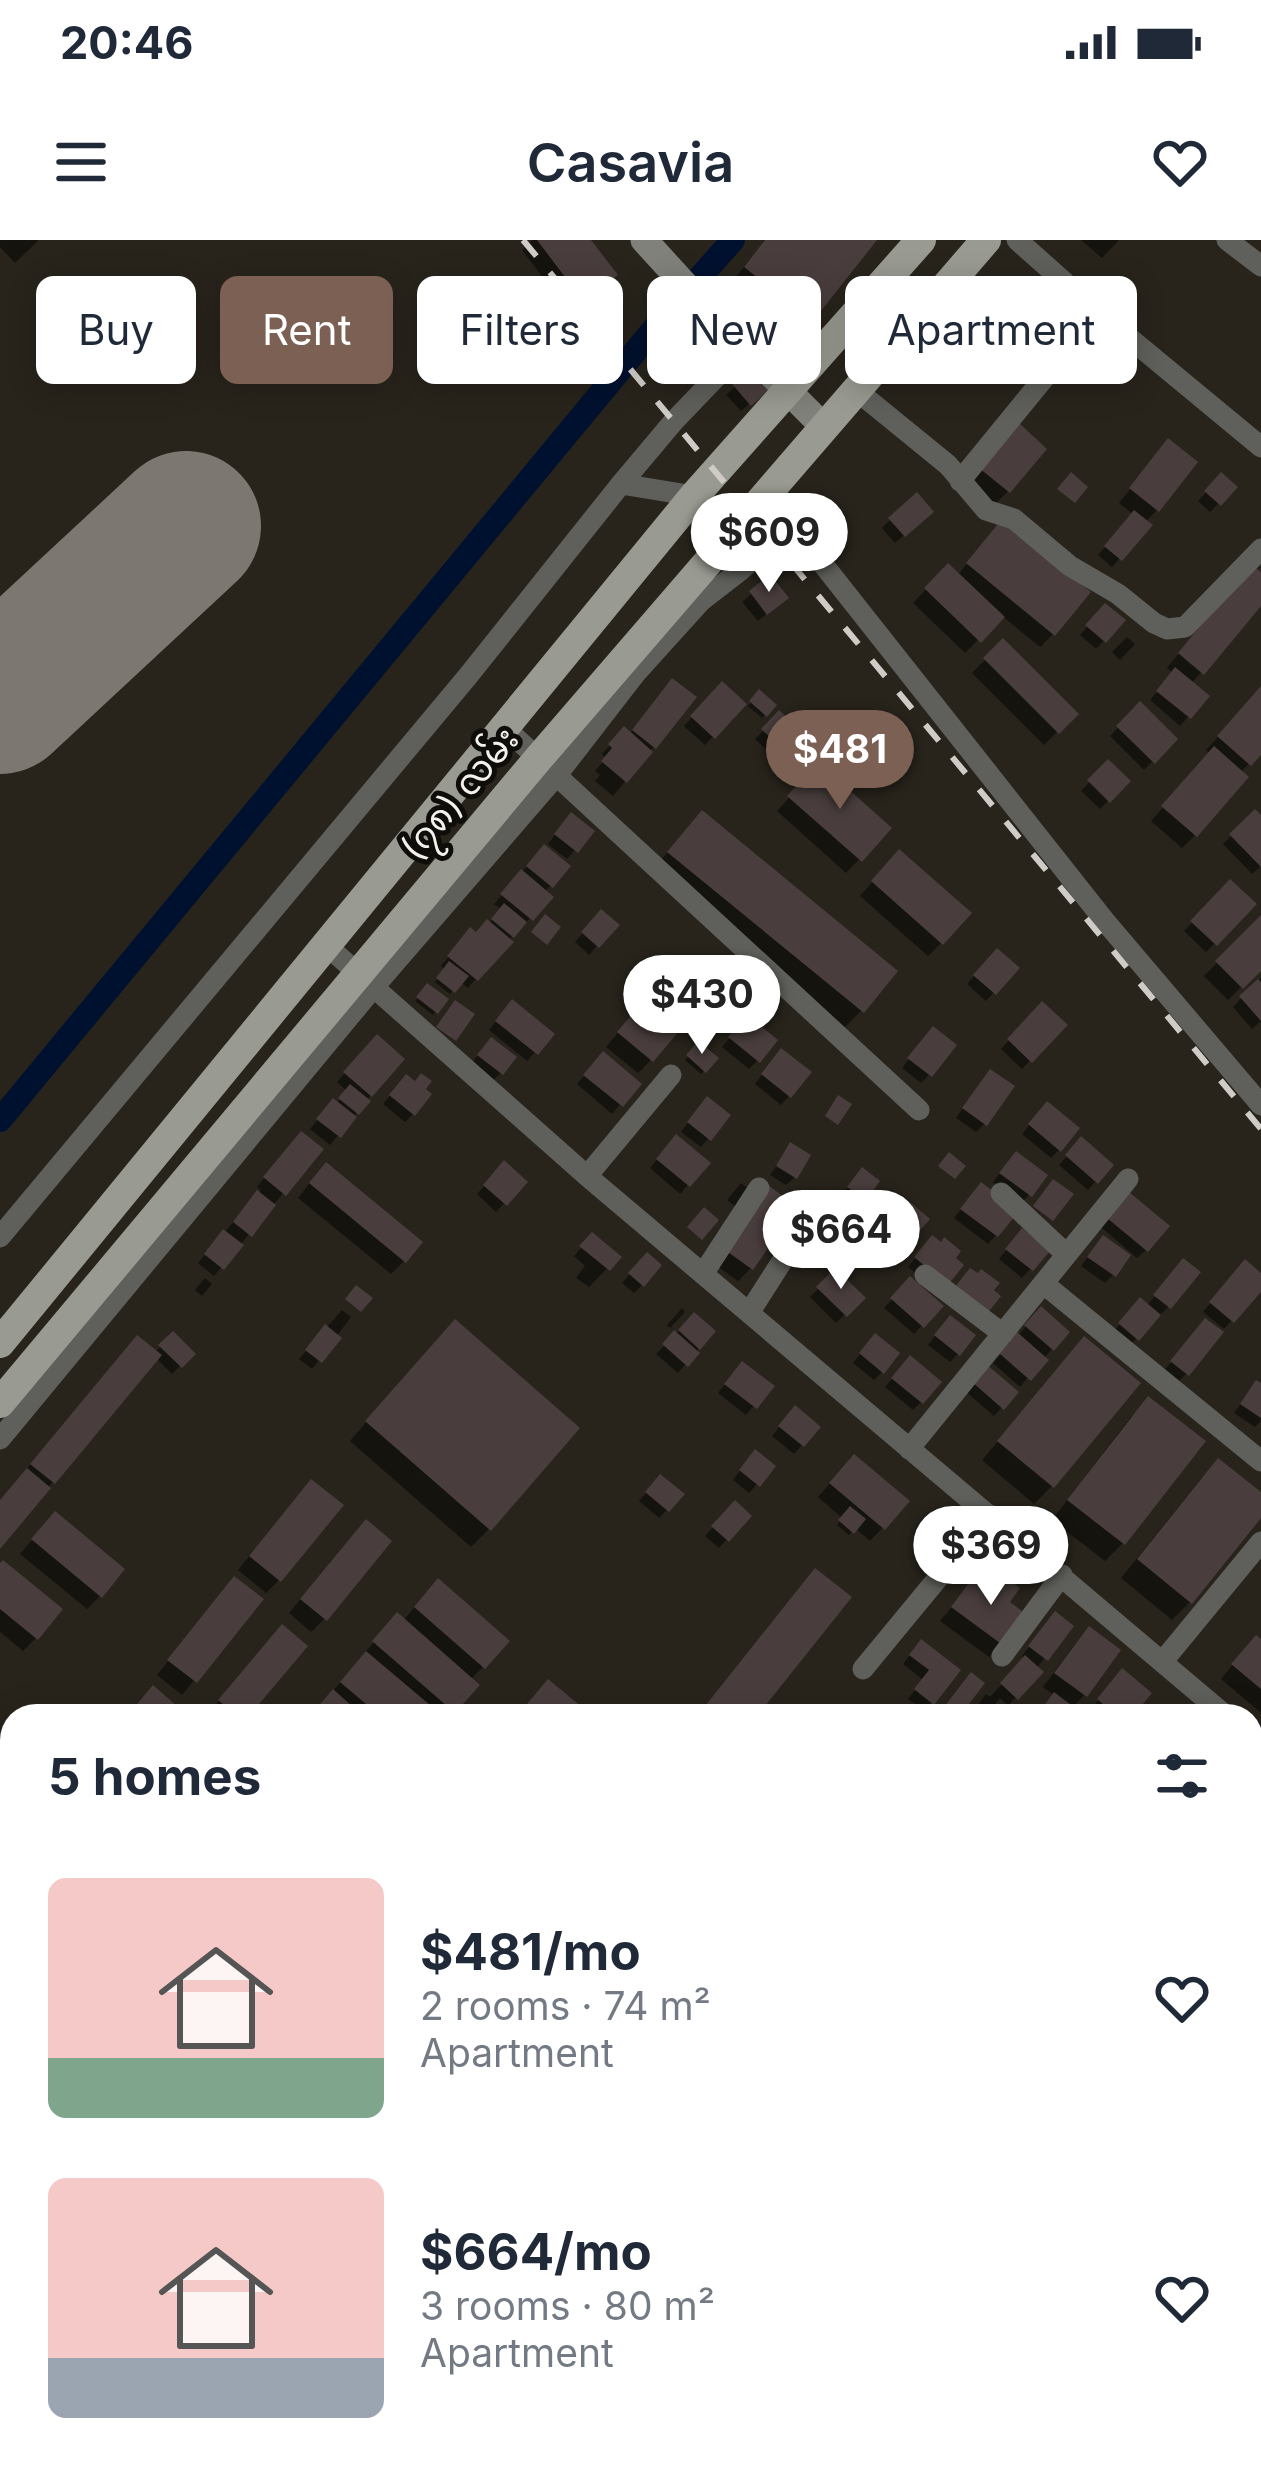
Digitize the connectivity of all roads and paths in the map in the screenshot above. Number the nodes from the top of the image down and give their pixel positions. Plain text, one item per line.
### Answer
1 (644, 240) edge
2 (921, 240) edge
3 (986, 240) edge
4 (1018, 240) edge
5 (1227, 240) edge
6 (1261, 266) edge
7 (676, 276) edge
8 (1059, 276) edge
9 (1137, 343) edge
10 (710, 384) edge
11 (780, 384) edge
12 (1039, 384) edge
13 (856, 391) junction
14 (788, 392) junction
15 (824, 427) junction
16 (1261, 446) edge
17 (960, 481) junction
18 (621, 484) junction
19 (773, 488) junction
20 (694, 496) junction
21 (792, 525) junction
22 (1261, 549) edge
23 (505, 728) junction
24 (547, 767) junction
25 (326, 945) junction
26 (366, 982) junction
27 (671, 1075) dead end
28 (1261, 1105) edge
29 (919, 1110) dead end
30 (587, 1176) junction
31 (1129, 1179) dead end
32 (759, 1188) dead end
33 (1001, 1193) dead end
34 (809, 1204) dead end
35 (0, 1237) edge
36 (1066, 1254) junction
37 (703, 1274) junction
38 (926, 1275) dead end
39 (1044, 1284) junction
40 (749, 1313) junction
41 (1003, 1334) junction
42 (0, 1343) edge
43 (0, 1403) edge
44 (0, 1439) edge
45 (909, 1449) junction
46 (1261, 1461) edge
47 (990, 1515) junction
48 (1261, 1542) edge
49 (1062, 1575) junction
50 (1002, 1656) dead end
51 (1163, 1661) junction
52 (863, 1669) dead end
53 (1212, 1704) edge

1 - 7 main road
2 - 14 main road, (၇၈) လမ်း
3 - 13 main road, (၇၈) လမ်း
4 - 8 street
5 - 6 street
9 - 16 street
10 - 18 street
11 - 14 main road
12 - 17 street
13 - 15 main road, (၇၈) လမ်း
13 - 17 street
14 - 15 main road
14 - 20 main road, (၇၈) လမ်း
15 - 19 main road, (၇၈) လမ်း
17 - 22 street
18 - 20 street
18 - 35 street
19 - 21 street
19 - 24 main road, (၇၈) လမ်း
20 - 23 main road, (၇၈) လမ်း
21 - 24 street
21 - 28 street
23 - 24 street
23 - 25 main road, (၇၈) လမ်း
24 - 26 main road, (၇၈) လမ်း
24 - 29 street
25 - 26 street
25 - 42 main road, (၇၈) လမ်း
26 - 30 street
26 - 43 main road, (၇၈) လမ်း
26 - 44 street
27 - 30 street
30 - 37 street
31 - 36 street
32 - 37 street
33 - 36 street
34 - 40 street
36 - 39 street
37 - 40 street
38 - 41 street
39 - 41 street
39 - 46 street
40 - 45 street
41 - 45 street
45 - 47 street
47 - 49 street
47 - 52 street
48 - 51 street
49 - 50 street
49 - 51 street
51 - 53 street

